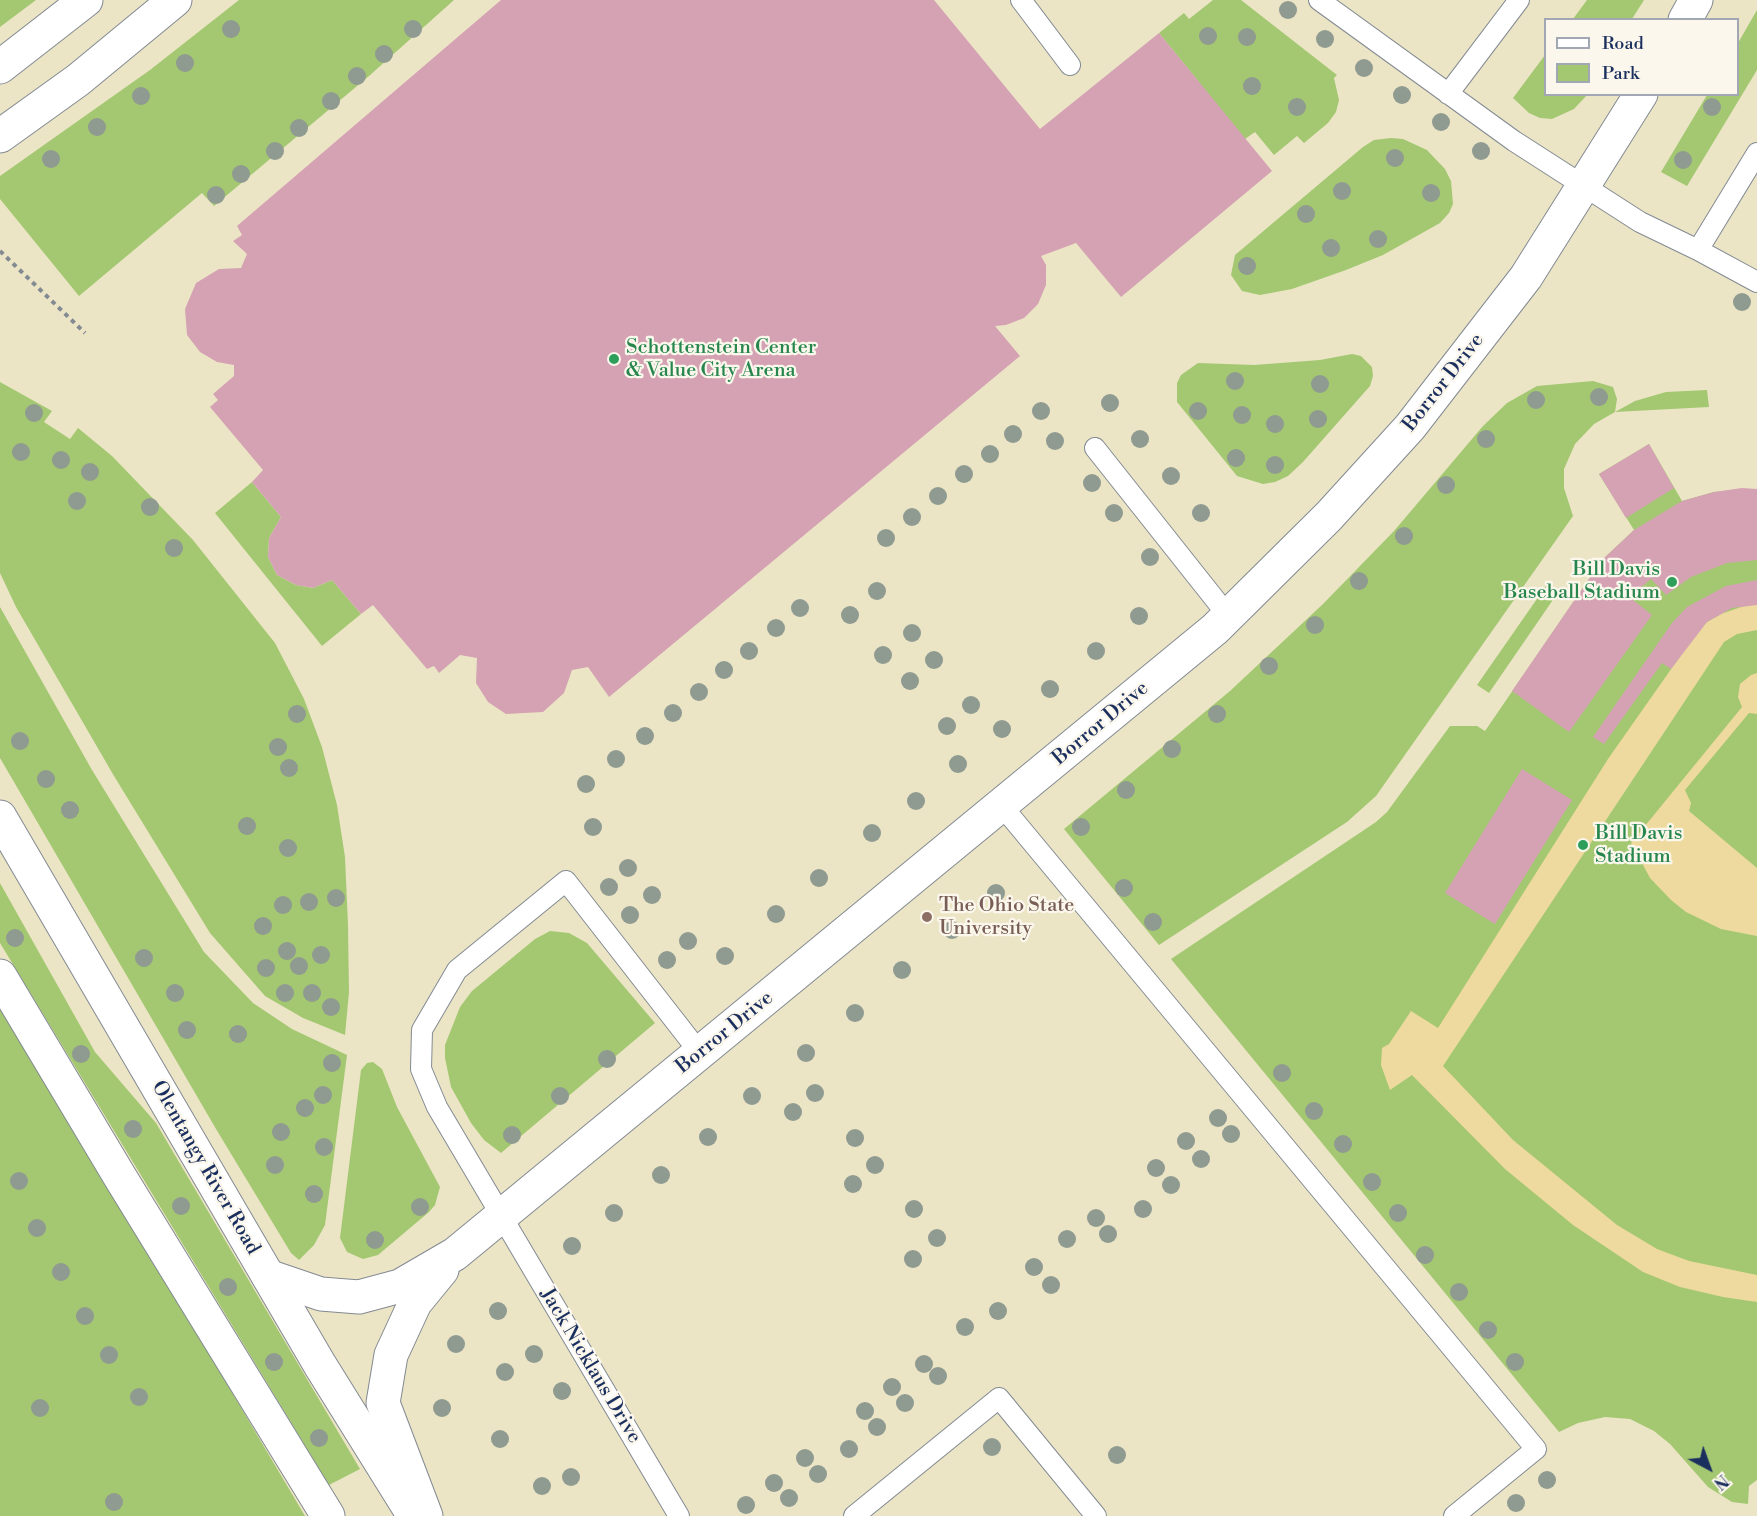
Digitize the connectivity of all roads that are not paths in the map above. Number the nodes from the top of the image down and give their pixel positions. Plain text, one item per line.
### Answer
1 (86, 0) edge
2 (175, 0) edge
3 (1021, 0) edge
4 (1319, 0) edge
5 (1519, 0) edge
6 (1696, 0) edge
7 (1686, 18) edge
8 (1070, 65) dead end
9 (0, 66) edge
10 (1448, 94) junction
11 (1640, 96) edge
12 (0, 136) edge
13 (1757, 153) edge
14 (1585, 185) junction
15 (1698, 250) junction
16 (1757, 282) edge
17 (1095, 448) dead end
18 (1229, 617) junction
19 (1002, 806) junction
20 (0, 817) edge
21 (0, 976) edge
22 (700, 1053) junction
23 (502, 1217) junction
24 (455, 1254) junction
25 (268, 1276) junction
26 (328, 1516) edge
27 (414, 1516) edge
28 (426, 1516) edge
29 (679, 1516) edge
30 (854, 1516) edge
31 (1096, 1516) edge
32 (1454, 1516) edge

1 - 9 street
2 - 12 street
3 - 8 lane
4 - 10 lane
5 - 10 lane
6 - 7 street
10 - 14 lane
11 - 14 street, Borror Drive
13 - 15 lane
14 - 15 lane
14 - 18 street, Borror Drive
15 - 16 lane
17 - 18 lane
18 - 19 street, Borror Drive
19 - 22 street, Borror Drive
19 - 32 lane
20 - 25 street, Olentangy River Road
21 - 26 street
22 - 23 street, Borror Drive
22 - 23 lane, Jack Nicklaus Drive
23 - 24 street, Borror Drive
23 - 29 lane, Jack Nicklaus Drive
24 - 25 street
24 - 28 street
25 - 27 street, Olentangy River Road
30 - 31 lane

